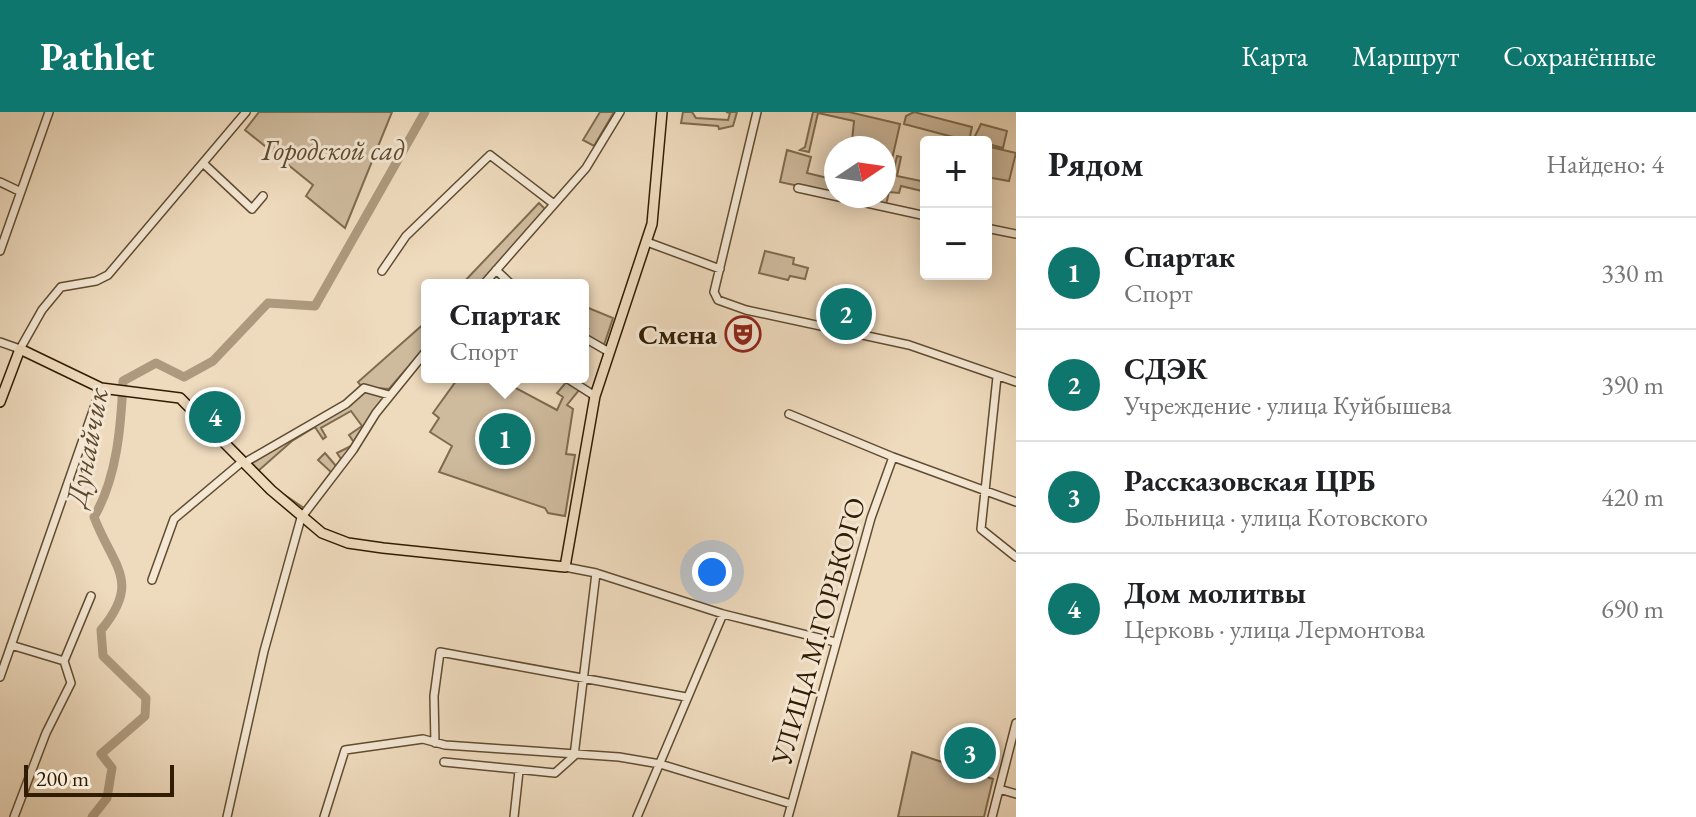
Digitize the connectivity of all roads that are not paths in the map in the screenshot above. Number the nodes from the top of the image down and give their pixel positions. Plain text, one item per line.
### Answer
1 (49, 112) edge
2 (246, 112) edge
3 (620, 112) edge
4 (662, 112) edge
5 (757, 112) edge
6 (204, 164) junction
7 (0, 182) edge
8 (798, 188) dead end
9 (19, 191) junction
10 (263, 196) dead end
11 (554, 204) junction
12 (920, 215) edge
13 (992, 229) edge
14 (1016, 234) edge
15 (647, 242) junction
16 (0, 251) edge
17 (720, 269) junction
18 (496, 270) junction
19 (382, 271) dead end
20 (488, 279) edge
21 (506, 279) edge
22 (589, 340) edge
23 (0, 342) edge
24 (20, 349) junction
25 (609, 352) junction
26 (421, 357) edge
27 (997, 377) junction
28 (1016, 382) edge
29 (574, 383) edge
30 (101, 388) junction
31 (389, 395) junction
32 (595, 396) junction
33 (0, 402) edge
34 (789, 414) dead end
35 (893, 457) junction
36 (244, 462) junction
37 (984, 490) junction
38 (1016, 502) edge
39 (301, 518) junction
40 (1016, 557) edge
41 (565, 567) junction
42 (596, 573) junction
43 (152, 580) dead end
44 (91, 596) dead end
45 (723, 614) junction
46 (835, 642) junction
47 (11, 645) junction
48 (64, 661) junction
49 (0, 677) edge
50 (582, 677) junction
51 (686, 697) junction
52 (1016, 723) edge
53 (435, 743) junction
54 (541, 754) junction
55 (574, 756) junction
56 (444, 762) dead end
57 (660, 764) junction
58 (519, 771) junction
59 (534, 772) junction
60 (999, 789) junction
61 (1016, 794) edge
62 (791, 804) junction
63 (14, 817) edge
64 (227, 817) edge
65 (324, 817) edge
66 (514, 817) edge
67 (637, 817) edge
68 (788, 817) edge
69 (992, 817) edge

1 - 9 street
2 - 6 street
3 - 11 street
4 - 15 main road
5 - 17 street
6 - 10 street
6 - 24 street
7 - 9 street
8 - 12 street
9 - 16 street
11 - 18 street
11 - 19 street
13 - 14 street
15 - 17 street
15 - 25 main road
17 - 27 street
18 - 20 street
18 - 21 street
22 - 25 street
23 - 24 street
24 - 30 main road
24 - 33 main road
25 - 32 main road
26 - 31 street
27 - 28 street
27 - 37 street
29 - 32 street
30 - 36 main road
30 - 47 street
31 - 36 street
31 - 39 street
32 - 41 main road
34 - 35 street
35 - 37 street
35 - 46 street, УЛИЦА М.ГОРЬКОГО
36 - 39 main road
36 - 43 street
37 - 38 street
37 - 40 street
39 - 41 main road
39 - 64 street
41 - 42 street
42 - 45 street
42 - 50 street
44 - 48 street
45 - 46 street
45 - 51 street
46 - 62 street, УЛИЦА М.ГОРЬКОГО
47 - 48 street
47 - 49 street
48 - 63 street
50 - 51 street
50 - 53 street
50 - 55 street
51 - 57 street
52 - 60 street
53 - 54 street
53 - 65 street
54 - 55 street
54 - 59 street
55 - 57 street
55 - 59 street
56 - 58 street
57 - 62 street
57 - 67 street
58 - 59 street
58 - 66 street
60 - 61 street
60 - 69 street
62 - 68 street, УЛИЦА М.ГОРЬКОГО

